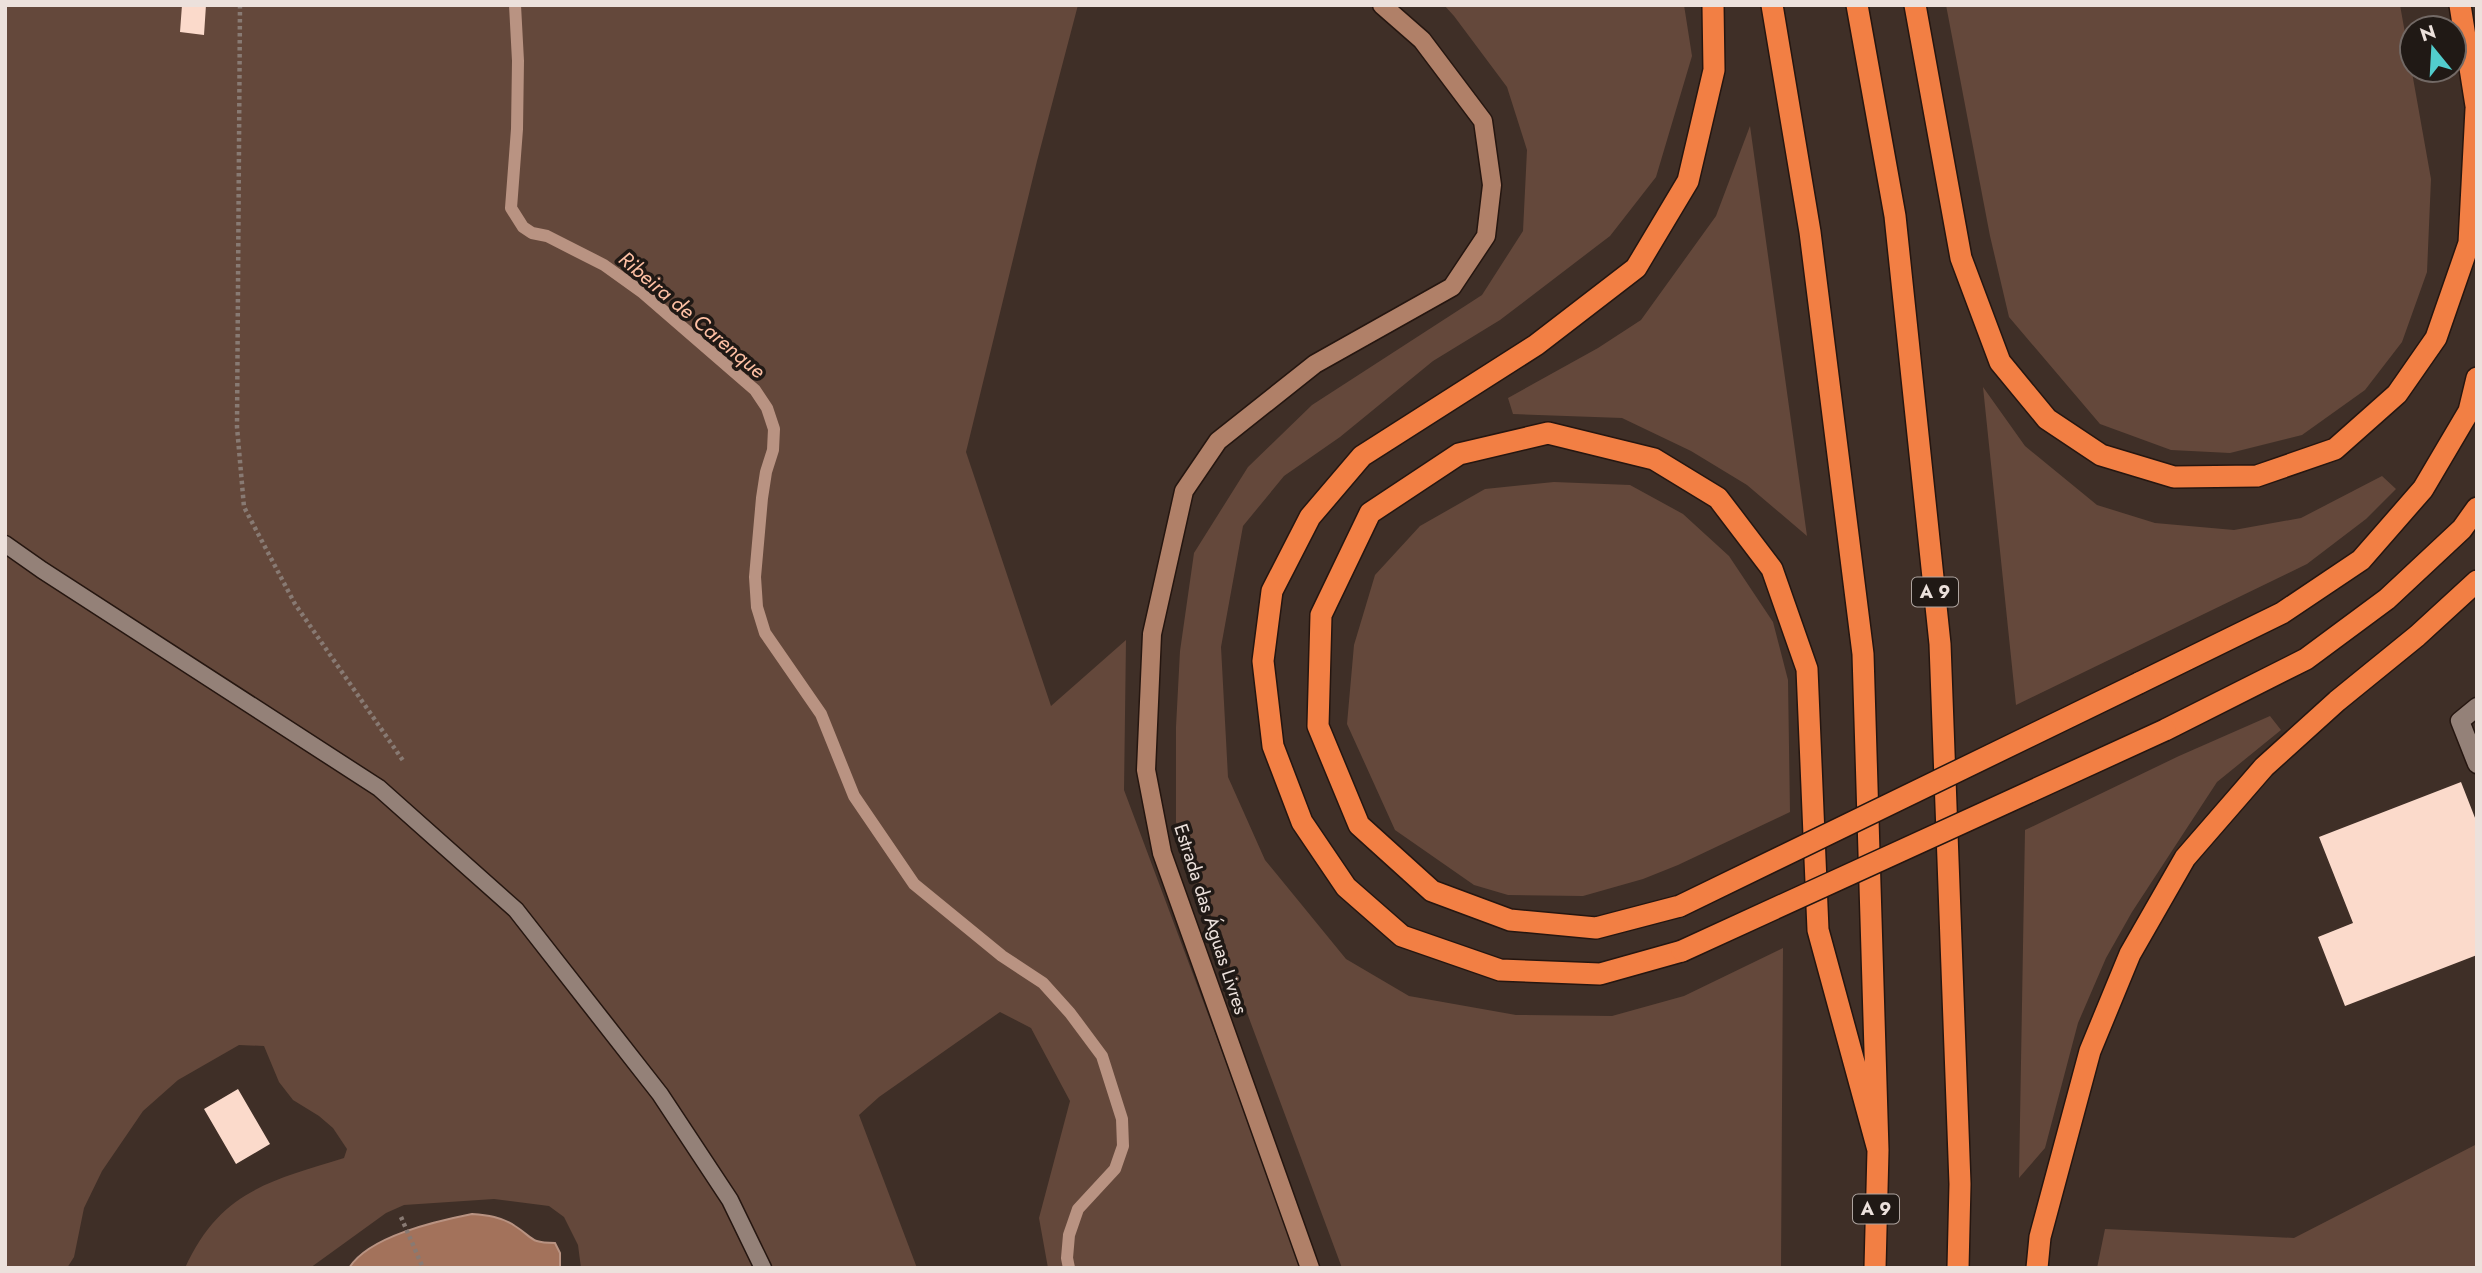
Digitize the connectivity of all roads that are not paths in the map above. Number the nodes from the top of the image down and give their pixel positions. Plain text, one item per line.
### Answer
1 (1382, 5) edge
2 (1713, 5) edge
3 (1772, 5) edge
4 (1857, 5) edge
5 (1916, 5) edge
6 (2460, 5) edge
7 (2477, 110) edge
8 (2477, 378) edge
9 (2477, 508) edge
10 (5, 544) edge
11 (2477, 581) edge
12 (2477, 707) edge
13 (2477, 764) edge
14 (1878, 1150) junction
15 (763, 1268) edge
16 (1310, 1268) edge
17 (1874, 1268) edge
18 (1958, 1268) edge
19 (2037, 1268) edge

1 - 16 main road, Estrada das Águas Livres
2 - 9 highway, bridge
3 - 14 highway, A 9
4 - 18 highway, A 9
5 - 7 highway
6 - 7 highway
8 - 14 highway, bridge
10 - 15 lane
11 - 19 highway
12 - 13 street
14 - 17 highway, A 9

